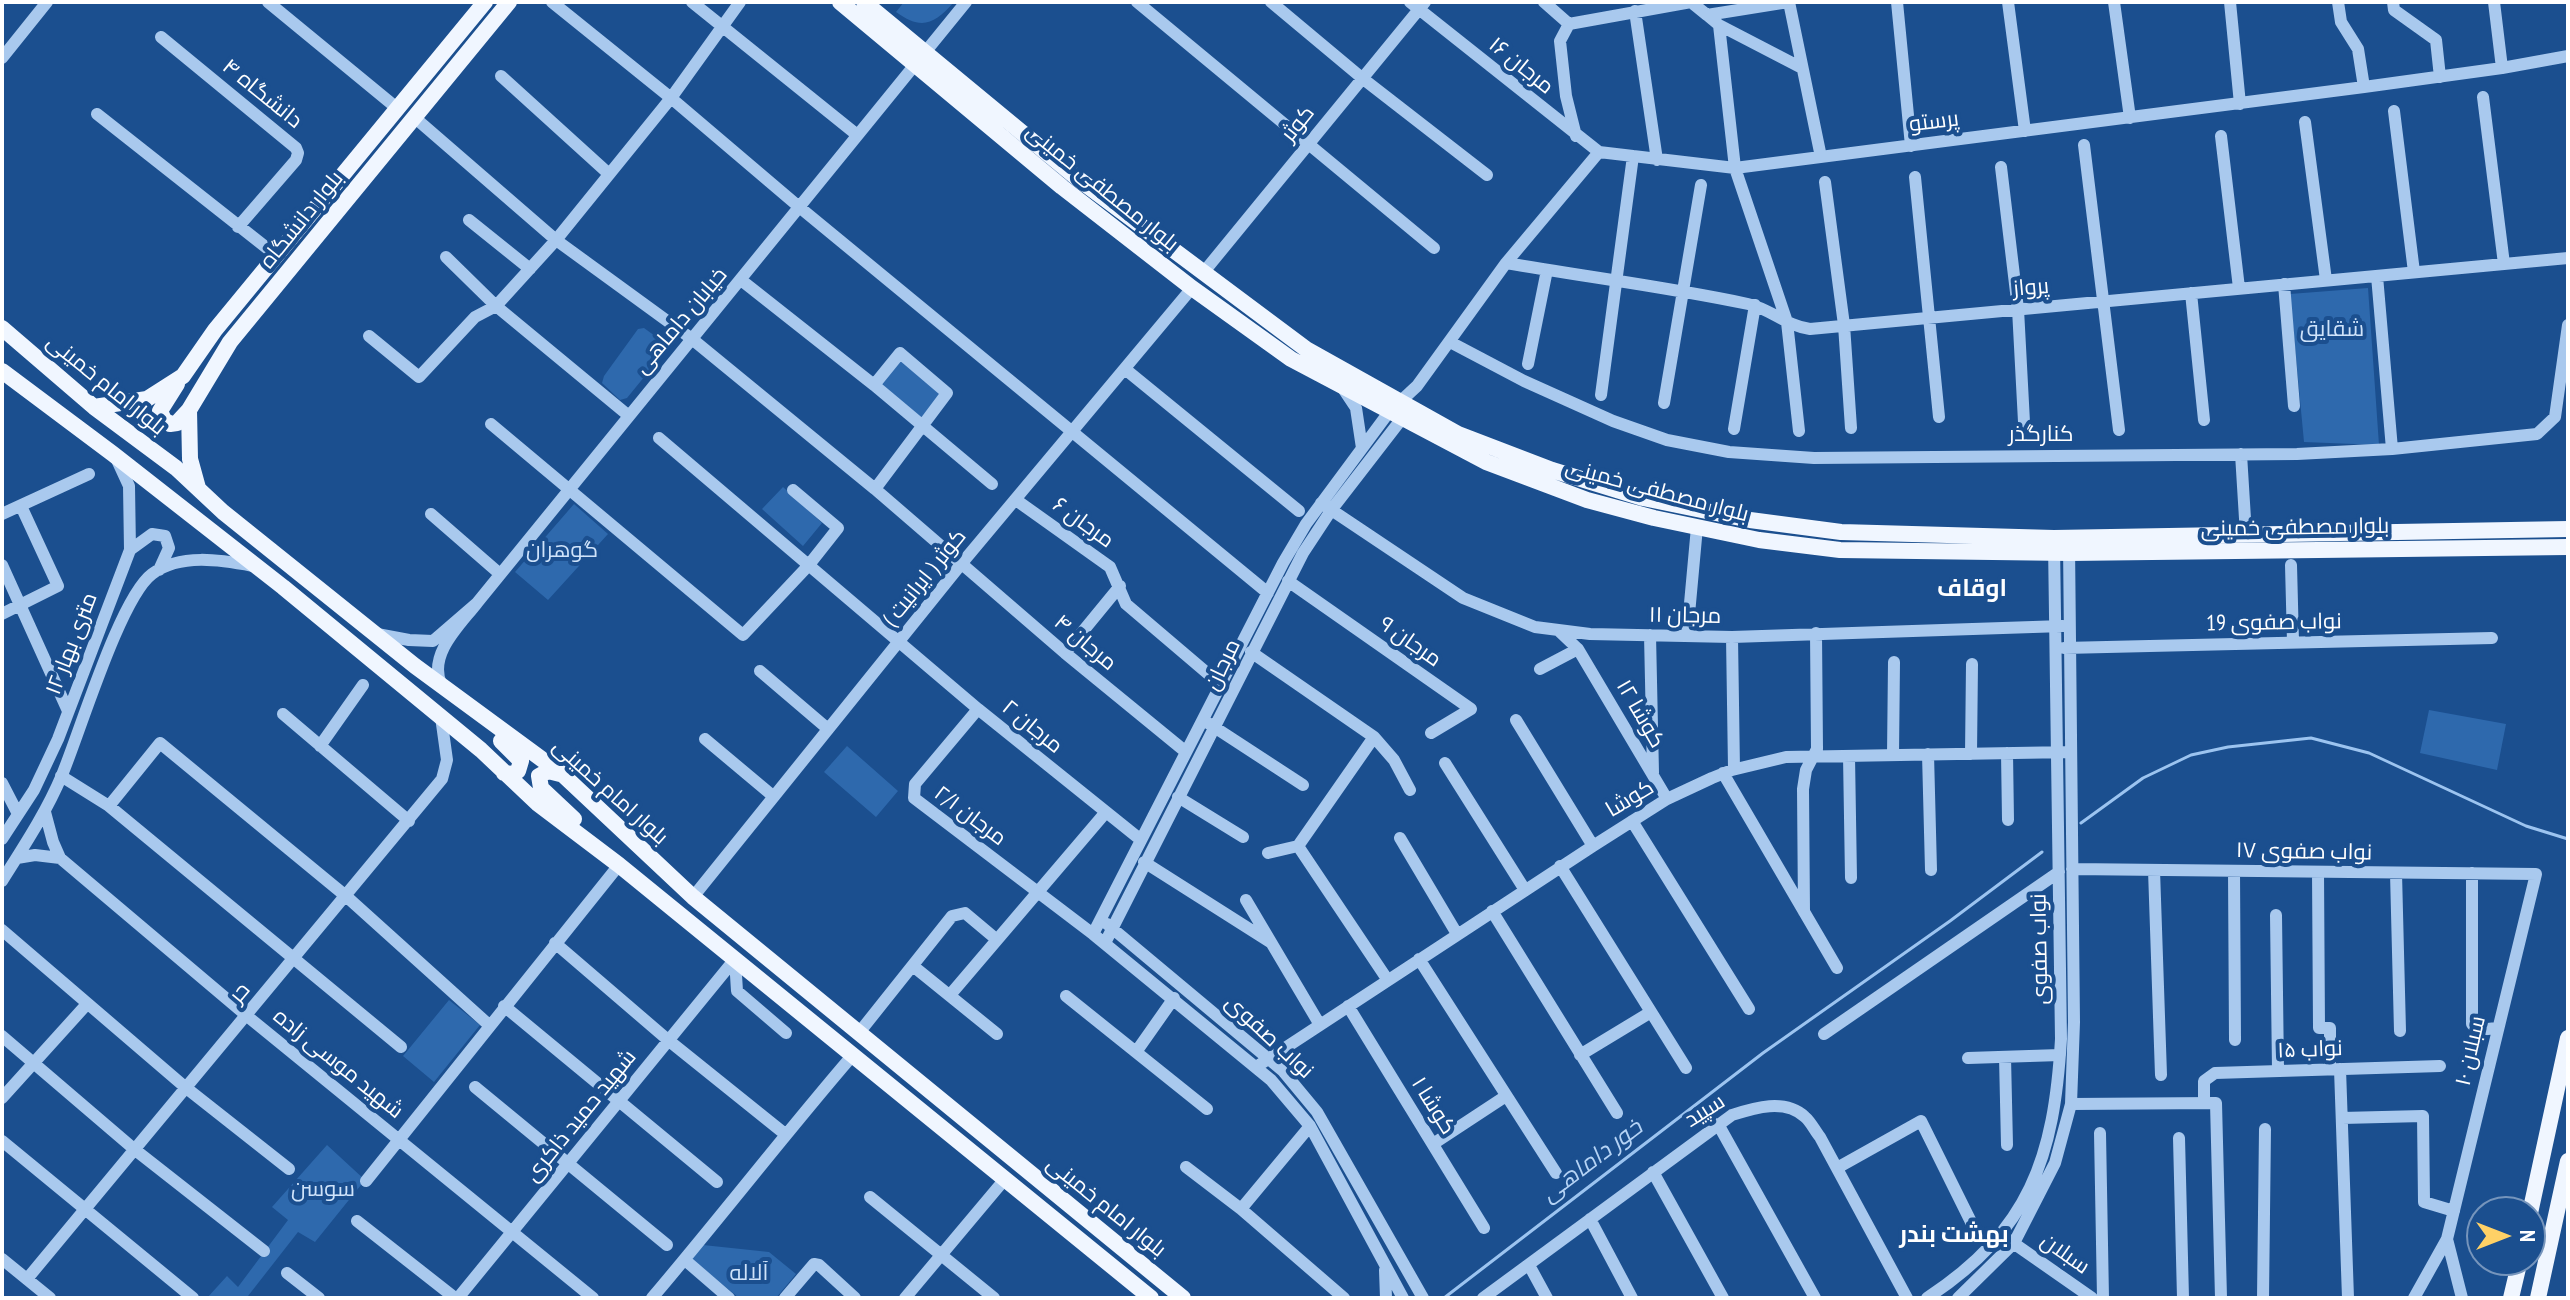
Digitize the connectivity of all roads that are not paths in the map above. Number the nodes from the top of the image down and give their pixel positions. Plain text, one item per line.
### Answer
1 (47, 2) edge
2 (268, 2) edge
3 (485, 2) edge
4 (509, 2) edge
5 (552, 2) edge
6 (692, 2) edge
7 (740, 2) edge
8 (840, 2) edge
9 (864, 2) edge
10 (966, 2) edge
11 (1137, 2) edge
12 (1271, 2) edge
13 (1544, 2) edge
14 (1691, 2) edge
15 (1788, 2) edge
16 (1897, 2) edge
17 (2008, 2) edge
18 (2114, 2) edge
19 (2230, 2) edge
20 (2338, 2) edge
21 (2393, 2) edge
22 (2494, 2) edge
23 (1418, 5) edge
24 (1635, 11) junction
25 (1707, 15) junction
26 (1569, 24) junction
27 (1719, 25) junction
28 (723, 27) junction
29 (161, 37) dead end
30 (4, 52) edge
31 (2568, 56) edge
32 (919, 58) junction
33 (1800, 67) junction
34 (2502, 68) junction
35 (501, 76) dead end
36 (2440, 77) junction
37 (1362, 78) junction
38 (2364, 87) junction
39 (2483, 97) dead end
40 (671, 98) junction
41 (2240, 104) junction
42 (398, 109) junction
43 (2394, 111) dead end
44 (97, 114) dead end
45 (414, 117) junction
46 (2130, 118) junction
47 (2305, 122) dead end
48 (2025, 131) junction
49 (856, 134) junction
50 (1576, 136) junction
51 (2221, 136) dead end
52 (1307, 145) junction
53 (2084, 145) dead end
54 (1911, 146) junction
55 (1599, 152) junction
56 (1633, 156) junction
57 (1821, 157) junction
58 (1657, 160) junction
59 (2001, 167) dead end
60 (1735, 168) junction
61 (609, 174) junction
62 (1487, 175) dead end
63 (1915, 177) dead end
64 (1825, 182) dead end
65 (1701, 185) dead end
66 (798, 206) junction
67 (469, 220) dead end
68 (238, 227) junction
69 (556, 240) junction
70 (1434, 248) dead end
71 (277, 256) junction
72 (446, 257) dead end
73 (2568, 258) edge
74 (1506, 263) junction
75 (2504, 264) junction
76 (530, 269) junction
77 (1547, 270) junction
78 (2414, 272) junction
79 (1203, 273) junction
80 (2377, 276) junction
81 (741, 280) junction
82 (2326, 280) junction
83 (1617, 281) junction
84 (2284, 284) junction
85 (1192, 288) junction
86 (2239, 288) junction
87 (1684, 290) junction
88 (2191, 293) junction
89 (2105, 301) junction
90 (1755, 305) junction
91 (496, 306) junction
92 (2018, 309) junction
93 (1928, 317) junction
94 (1787, 322) junction
95 (1844, 325) junction
96 (2568, 325) edge
97 (2, 328) edge
98 (369, 336) dead end
99 (692, 339) junction
100 (1450, 342) junction
101 (1528, 364) dead end
102 (1125, 369) junction
103 (2, 371) edge
104 (183, 376) junction
105 (874, 385) junction
106 (1339, 385) junction
107 (1601, 395) dead end
108 (1664, 403) dead end
109 (2294, 406) dead end
110 (94, 407) junction
111 (189, 410) junction
112 (1400, 410) junction
113 (629, 416) junction
114 (1939, 417) dead end
115 (2204, 420) dead end
116 (2024, 422) dead end
117 (491, 424) dead end
118 (921, 424) junction
119 (1851, 428) dead end
120 (1734, 429) dead end
121 (2119, 430) dead end
122 (1799, 431) dead end
123 (1073, 432) junction
124 (659, 438) dead end
125 (1362, 448) junction
126 (2392, 449) junction
127 (113, 454) junction
128 (2241, 454) junction
129 (89, 474) dead end
130 (992, 484) dead end
131 (198, 489) junction
132 (875, 489) junction
133 (793, 490) dead end
134 (569, 491) junction
135 (1016, 500) junction
136 (21, 506) junction
137 (1327, 506) junction
138 (1299, 511) dead end
139 (2, 514) edge
140 (431, 514) dead end
141 (1697, 527) junction
142 (2568, 529) edge
143 (2246, 535) junction
144 (2061, 545) junction
145 (2563, 549) edge
146 (130, 550) junction
147 (962, 563) junction
148 (2, 565) edge
149 (2291, 565) dead end
150 (256, 566) junction
151 (808, 566) junction
152 (154, 573) junction
153 (500, 574) junction
154 (1288, 581) junction
155 (1120, 586) junction
156 (1268, 593) junction
157 (477, 603) junction
158 (19, 605) junction
159 (2, 614) edge
160 (2064, 626) junction
161 (1558, 630) junction
162 (377, 633) junction
163 (1816, 633) junction
164 (1650, 635) junction
165 (1687, 636) junction
166 (1732, 637) junction
167 (2492, 638) dead end
168 (2293, 642) junction
169 (899, 643) junction
170 (2064, 648) junction
171 (1578, 649) junction
172 (1251, 652) junction
173 (1065, 653) junction
174 (1894, 662) dead end
175 (1972, 664) dead end
176 (1540, 669) dead end
177 (760, 671) dead end
178 (441, 684) junction
179 (1220, 684) junction
180 (363, 685) dead end
181 (978, 709) junction
182 (68, 711) junction
183 (283, 714) dead end
184 (480, 714) junction
185 (441, 717) junction
186 (1202, 720) junction
187 (1516, 720) dead end
188 (1215, 727) junction
189 (828, 729) junction
190 (1431, 733) dead end
191 (1374, 737) junction
192 (705, 739) dead end
193 (320, 746) junction
194 (1186, 752) junction
195 (2057, 752) junction
196 (2071, 752) junction
197 (2007, 753) junction
198 (1928, 754) junction
199 (1971, 754) junction
200 (1893, 755) junction
201 (1814, 756) junction
202 (1849, 756) junction
203 (1445, 763) dead end
204 (1728, 771) junction
205 (504, 773) junction
206 (562, 774) junction
207 (61, 776) junction
208 (1653, 777) junction
209 (2, 783) edge
210 (1303, 785) dead end
211 (1410, 790) dead end
212 (773, 796) junction
213 (1178, 797) junction
214 (1667, 799) junction
215 (109, 806) junction
216 (45, 812) junction
217 (1106, 812) junction
218 (17, 816) junction
219 (2008, 820) dead end
220 (409, 821) junction
221 (1632, 821) junction
222 (2, 823) edge
223 (1243, 837) dead end
224 (584, 838) junction
225 (1400, 838) dead end
226 (2, 839) edge
227 (1141, 840) junction
228 (1298, 846) junction
229 (1593, 846) junction
230 (1268, 853) dead end
231 (17, 858) junction
232 (60, 858) junction
233 (1144, 862) junction
234 (619, 865) junction
235 (1560, 866) junction
236 (2072, 869) junction
237 (1931, 870) dead end
238 (2154, 870) junction
239 (2234, 871) junction
240 (2059, 872) junction
241 (2318, 872) junction
242 (2396, 873) junction
243 (2472, 873) junction
244 (2536, 874) joint
245 (1851, 878) dead end
246 (2, 881) edge
247 (1525, 890) junction
248 (1037, 892) junction
249 (347, 897) junction
250 (693, 897) junction
251 (1246, 900) dead end
252 (1492, 911) junction
253 (1804, 912) junction
254 (2276, 915) dead end
255 (1100, 919) junction
256 (1112, 928) junction
257 (2, 930) edge
258 (1000, 934) junction
259 (1093, 934) junction
260 (1457, 934) junction
261 (1270, 942) junction
262 (555, 943) junction
263 (1105, 943) junction
264 (294, 959) junction
265 (735, 959) junction
266 (1419, 959) junction
267 (913, 966) junction
268 (1837, 968) dead end
269 (1387, 979) junction
270 (950, 995) junction
271 (1066, 996) dead end
272 (1174, 998) junction
273 (87, 1004) junction
274 (504, 1006) junction
275 (1348, 1006) junction
276 (1749, 1009) dead end
277 (1651, 1012) junction
278 (247, 1016) junction
279 (489, 1025) junction
280 (1320, 1025) junction
281 (2497, 1028) junction
282 (2400, 1031) dead end
283 (786, 1033) dead end
284 (858, 1034) junction
285 (997, 1034) dead end
286 (1824, 1034) dead end
287 (2, 1036) edge
288 (2568, 1038) edge
289 (668, 1040) junction
290 (2067, 1040) junction
291 (2235, 1040) dead end
292 (401, 1047) dead end
293 (1136, 1052) junction
294 (1580, 1055) junction
295 (2060, 1055) junction
296 (852, 1056) junction
297 (2005, 1057) junction
298 (1968, 1058) dead end
299 (1268, 1059) junction
300 (35, 1063) junction
301 (2440, 1066) dead end
302 (1256, 1067) junction
303 (1686, 1068) dead end
304 (2335, 1069) junction
305 (2278, 1071) junction
306 (2161, 1075) dead end
307 (185, 1087) junction
308 (475, 1087) dead end
309 (1506, 1096) junction
310 (2, 1098) edge
311 (619, 1103) junction
312 (2210, 1103) junction
313 (2071, 1104) junction
314 (1207, 1109) dead end
315 (1617, 1113) dead end
316 (2342, 1118) junction
317 (1718, 1124) junction
318 (1310, 1126) junction
319 (2265, 1129) dead end
320 (2100, 1133) dead end
321 (785, 1134) junction
322 (2179, 1138) dead end
323 (398, 1139) junction
324 (2, 1141) edge
325 (1433, 1144) junction
326 (2007, 1145) dead end
327 (134, 1149) junction
328 (2568, 1161) edge
329 (568, 1164) junction
330 (1186, 1167) dead end
331 (1837, 1168) junction
332 (289, 1169) dead end
333 (1653, 1172) junction
334 (1556, 1173) dead end
335 (1005, 1179) junction
336 (366, 1181) dead end
337 (717, 1182) dead end
338 (2534, 1196) edge
339 (870, 1197) dead end
340 (1241, 1209) junction
341 (83, 1210) junction
342 (2454, 1211) junction
343 (1590, 1219) junction
344 (357, 1221) dead end
345 (1484, 1228) dead end
346 (512, 1232) junction
347 (1977, 1234) dead end
348 (2001, 1235) junction
349 (2447, 1239) junction
350 (2014, 1243) junction
351 (667, 1245) dead end
352 (264, 1251) dead end
353 (941, 1255) junction
354 (2, 1259) edge
355 (685, 1260) junction
356 (1529, 1265) junction
357 (1385, 1267) junction
358 (287, 1273) dead end
359 (2516, 1276) edge
360 (27, 1279) junction
361 (1420, 1297) edge
362 (50, 1298) edge
363 (193, 1298) edge
364 (319, 1298) edge
365 (456, 1298) edge
366 (593, 1298) edge
367 (652, 1298) edge
368 (729, 1298) edge
369 (785, 1298) edge
370 (855, 1298) edge
371 (905, 1298) edge
372 (994, 1298) edge
373 (1151, 1298) edge
374 (1183, 1298) edge
375 (1344, 1298) edge
376 (1386, 1298) edge
377 (1403, 1298) edge
378 (1483, 1298) edge
379 (1547, 1298) edge
380 (1632, 1298) edge
381 (1723, 1298) edge
382 (1815, 1298) edge
383 (1907, 1298) edge
384 (1927, 1298) edge
385 (1958, 1298) edge
386 (2092, 1298) edge
387 (2103, 1298) edge
388 (2183, 1298) edge
389 (2221, 1298) edge
390 (2263, 1298) edge
391 (2348, 1298) edge
392 (2414, 1298) edge
393 (2462, 1298) edge
394 (2511, 1298) edge
395 (2538, 1298) edge

1 - 30 street
2 - 42 street
3 - 42 main road, بلوار دانشگاه
4 - 45 main road, بلوار دانشگاه
5 - 40 street
6 - 28 street
7 - 28 street
8 - 32 main road, بلوار مصطفی خمینی
9 - 32 main road, بلوار مصطفی خمینی
10 - 32 street, خیابان داماهی
11 - 52 street
12 - 37 street
13 - 26 street
14 - 24 street
14 - 25 street
15 - 25 street
15 - 33 street
16 - 54 street
17 - 48 street
18 - 46 street
19 - 41 street
20 - 38 street
21 - 36 street
22 - 34 street
23 - 37 street, کوثر
23 - 50 street, مرجان ۱۶
24 - 26 street
24 - 58 street
25 - 27 street
26 - 50 street
27 - 33 street
27 - 60 street
28 - 40 street
28 - 49 street
29 - 68 street, دانشگاه ۴
31 - 34 street, پرستو
32 - 49 street, خیابان داماهی
32 - 79 main road, بلوار مصطفی خمینی
32 - 85 main road, بلوار مصطفی خمینی
33 - 57 street
34 - 36 street, پرستو
35 - 61 street
36 - 38 street, پرستو
37 - 52 street, کوثر
37 - 62 street
38 - 41 street, پرستو
39 - 75 street
40 - 61 street
40 - 66 street
41 - 46 street, پرستو
42 - 71 main road, بلوار دانشگاه
43 - 78 street
44 - 68 street
45 - 69 street, مرجان ۴
45 - 111 main road, بلوار دانشگاه
46 - 48 street, پرستو
47 - 82 street
48 - 54 street, پرستو
49 - 66 street, خیابان داماهی
50 - 55 street, مرجان ۱۶
51 - 86 street
52 - 70 street
52 - 79 street, کوثر
53 - 89 street
54 - 57 street, پرستو
55 - 56 street, پرستو
55 - 74 street
56 - 58 street, پرستو
56 - 83 street
57 - 60 street, پرستو
58 - 60 street, پرستو
59 - 92 street
60 - 94 street
61 - 69 street
63 - 93 street
64 - 95 street
65 - 87 street
66 - 81 street, خیابان داماهی
66 - 123 street
67 - 76 street
68 - 71 street
69 - 76 street
69 - 99 street, مرجان ۴
71 - 104 main road, بلوار دانشگاه
72 - 91 street
73 - 75 street, پرواز
74 - 77 street, پرواز
74 - 100 street
75 - 78 street, پرواز
76 - 91 street
77 - 83 street, پرواز
77 - 101 street
78 - 80 street, پرواز
79 - 112 main road, بلوار مصطفی خمینی
80 - 82 street, پرواز
80 - 126 street
81 - 99 street, خیابان داماهی
81 - 105 street
82 - 84 street, پرواز
83 - 87 street, پرواز
83 - 107 street
84 - 86 street, پرواز
84 - 109 street
85 - 102 street, کوثر ( ایرانیت )
85 - 106 main road, بلوار مصطفی خمینی
86 - 88 street, پرواز
87 - 90 street, پرواز
87 - 108 street
88 - 89 street, پرواز
88 - 115 street
89 - 92 street, پرواز
89 - 121 street
90 - 94 street, پرواز
90 - 120 street
91 - 98 street
91 - 113 street
92 - 93 street, پرواز
92 - 116 street
93 - 95 street, پرواز
93 - 114 street
94 - 95 street, پرواز
94 - 122 street
95 - 119 street
96 - 126 street, کنارگذر
97 - 110 main road, بلوار امام خمینی
99 - 113 street, خیابان داماهی
99 - 132 street, مرجان ۴
100 - 112 street
100 - 128 street, کنارگذر
102 - 123 street, کوثر ( ایرانیت )
102 - 138 street
103 - 127 main road, بلوار امام خمینی
104 - 110 main road, بلوار دانشگاه
104 - 111 main road
105 - 118 street
105 - 118 street
106 - 112 main road, بلوار مصطفی خمینی
106 - 125 street
110 - 131 main road, بلوار امام خمینی
111 - 131 main road
112 - 125 street, مرجان
112 - 137 street, مرجان
112 - 141 main road, بلوار مصطفی خمینی
112 - 144 main road, بلوار مصطفی خمینی
113 - 134 street, خیابان داماهی
117 - 134 street
118 - 130 street
118 - 132 street
123 - 135 street, کوثر ( ایرانیت )
123 - 156 street
124 - 151 street, مرجان ۲
125 - 137 street, مرجان
126 - 128 street, کنارگذر
127 - 146 street, ۱۲ متری بهار
127 - 150 main road, بلوار امام خمینی
128 - 143 street
129 - 136 street
131 - 162 main road, بلوار امام خمینی
132 - 147 street, مرجان ۴
133 - 151 street
134 - 151 street
134 - 153 street, خیابان داماهی
135 - 147 street, کوثر ( ایرانیت )
135 - 155 street, مرجان ۶
136 - 139 street
136 - 158 street
137 - 154 street, مرجان
137 - 156 street, مرجان
137 - 161 street, مرجان ۱۱
140 - 153 street
141 - 144 main road, بلوار مصطفی خمینی
141 - 165 street
142 - 143 main road, بلوار مصطفی خمینی
143 - 144 main road, بلوار مصطفی خمینی
144 - 145 main road, بلوار مصطفی خمینی
144 - 160 street, نواب صفوی
146 - 152 street
146 - 182 street, ۱۲ متری بهار
147 - 169 street, کوثر ( ایرانیت )
147 - 173 street, مرجان ۴
148 - 158 street
149 - 168 street
150 - 152 street
150 - 185 main road, بلوار امام خمینی
151 - 169 street, مرجان ۲
152 - 207 street, ۱۲ متری بهار
153 - 157 street, خیابان داماهی
154 - 172 street, مرجان
154 - 190 street, مرجان ۹
155 - 173 street
155 - 179 street, مرجان ۶
156 - 179 street, مرجان
157 - 162 street, خیابان داماهی
157 - 178 street, خیابان داماهی
158 - 159 street
158 - 182 street
160 - 163 street, مرجان ۱۱
160 - 170 street, نواب صفوی
161 - 164 street, مرجان ۱۱
161 - 171 street, کوشا ۱۲
162 - 178 main road, بلوار امام خمینی
163 - 166 street, مرجان ۱۱
163 - 201 street
164 - 165 street, مرجان ۱۱
164 - 208 street
165 - 166 street, مرجان ۱۱
166 - 204 street
167 - 168 street, نواب صفوی 19
168 - 170 street, نواب صفوی 19
169 - 181 street, مرجان ۲
169 - 189 street, کوثر ( ایرانیت )
170 - 195 street, نواب صفوی
170 - 196 street, نواب صفوی
171 - 176 street
171 - 208 street, کوشا ۱۲
172 - 188 street, مرجان
172 - 191 street
173 - 194 street, مرجان ۴
174 - 200 street
175 - 199 street
177 - 189 street
178 - 184 main road, بلوار امام خمینی
179 - 186 street, مرجان
180 - 193 street
181 - 217 street, مرجان ۲
181 - 248 street, مرجان ۲/۱
182 - 218 street, ۱۲ متری بهار
183 - 193 street
184 - 205 main road
184 - 206 main road, بلوار امام خمینی
185 - 205 main road, بلوار امام خمینی
185 - 220 street, حر
186 - 188 street
186 - 194 street, مرجان
187 - 229 street
188 - 210 street
188 - 213 street, مرجان
189 - 212 street, کوثر ( ایرانیت )
191 - 211 street
191 - 228 street
192 - 212 street
193 - 220 street
194 - 227 street, مرجان
195 - 196 street, کوشا
195 - 197 street, کوشا
195 - 240 street, نواب صفوی
196 - 236 street, نواب صفوی
197 - 199 street, کوشا
197 - 219 street
198 - 199 street, کوشا
198 - 200 street, کوشا
198 - 237 street
200 - 202 street, کوشا
201 - 202 street, کوشا
201 - 204 street, کوشا
201 - 253 street
202 - 245 street
203 - 247 street
204 - 214 street, کوشا
204 - 253 street
205 - 224 main road, بلوار امام خمینی
206 - 224 main road
206 - 250 main road, بلوار امام خمینی
207 - 215 street
207 - 216 street, ۱۲ متری بهار
208 - 214 street, کوشا ۱۲
209 - 218 street
212 - 250 street, کوثر ( ایرانیت )
213 - 223 street
213 - 233 street, مرجان
214 - 221 street, کوشا
215 - 249 street
215 - 264 street
216 - 231 street, ۱۲ متری بهار
216 - 232 street
217 - 227 street, مرجان ۲
217 - 248 street
218 - 222 street
218 - 226 street, ۱۲ متری بهار
220 - 249 street, حر
221 - 229 street, کوشا
221 - 276 street
224 - 234 main road, بلوار امام خمینی
225 - 260 street
227 - 255 street, مرجان
228 - 230 street
228 - 269 street
229 - 235 street, کوشا
231 - 232 street
231 - 246 street, ۱۲ متری بهار
232 - 278 street, شهید موسی زاده
233 - 256 street, مرجان
233 - 261 street
234 - 262 street
234 - 265 main road, بلوار امام خمینی
235 - 247 street, کوشا
235 - 277 street
236 - 238 street, نواب صفوی ۱۷
236 - 290 street, نواب صفوی
238 - 239 street, نواب صفوی ۱۷
238 - 306 street
239 - 241 street, نواب صفوی ۱۷
239 - 291 street
240 - 286 street
240 - 290 street, نواب صفوی
241 - 242 street, نواب صفوی ۱۷
241 - 304 street
242 - 243 street, نواب صفوی ۱۷
242 - 282 street
243 - 244 street, نواب صفوی ۱۷
243 - 281 street
244 - 281 street, سبلان ۱۰
247 - 252 street, کوشا
248 - 258 street
248 - 259 street, مرجان ۲/۱
249 - 264 street, حر
249 - 279 street
250 - 284 main road, بلوار امام خمینی
251 - 261 street
252 - 260 street, کوشا
252 - 294 street
253 - 268 street
254 - 305 street
255 - 256 street, نواب صفوی
255 - 259 street, مرجان
256 - 263 street, مرجان
256 - 299 street, نواب صفوی
257 - 273 street
258 - 267 street
258 - 270 street
259 - 263 street, نواب صفوی
260 - 266 street, کوشا
261 - 280 street
262 - 274 street
262 - 289 street
263 - 272 street, نواب صفوی
264 - 278 street, حر
264 - 292 street
265 - 283 street
265 - 289 street, شهید حمید ذاکری
265 - 296 main road, بلوار امام خمینی
266 - 269 street, کوشا
266 - 309 street
267 - 270 street
267 - 284 street
269 - 275 street, کوشا
270 - 285 street
271 - 293 street
272 - 293 street
272 - 302 street, نواب صفوی
273 - 300 street
273 - 307 street
274 - 279 street
274 - 311 street
275 - 280 street, کوشا
275 - 325 street, کوشا ۱
277 - 294 street
277 - 303 street
278 - 307 street, حر
278 - 323 street, شهید موسی زاده
279 - 323 street
280 - 299 street, کوشا
281 - 342 street, سبلان ۱۰
284 - 374 main road, بلوار امام خمینی
287 - 300 street
288 - 338 main road
289 - 311 street, شهید حمید ذاکری
289 - 321 street
290 - 295 street, نواب صفوی
290 - 313 street, نواب صفوی
293 - 314 street
294 - 315 street
295 - 297 street
295 - 348 street, نواب صفوی
296 - 321 street
296 - 335 main road, بلوار امام خمینی
297 - 298 street
297 - 326 street
299 - 302 street, کوشا
299 - 361 street, نواب صفوی
300 - 310 street
300 - 327 street
301 - 304 street, نواب ۱۵
302 - 318 street, نواب صفوی
304 - 305 street, نواب ۱۵
304 - 316 street
305 - 312 street, نواب ۱۵
307 - 327 street, حر
307 - 332 street
308 - 329 street
309 - 325 street
309 - 334 street
311 - 329 street, شهید حمید ذاکری
311 - 337 street
312 - 313 street
312 - 389 street
313 - 350 street, نواب صفوی
316 - 342 street
316 - 391 street
317 - 331 street, سپید
317 - 333 street, سپید
317 - 382 street
318 - 340 street
318 - 357 street, نواب صفوی
319 - 390 street
320 - 387 street
321 - 355 street
322 - 388 street
323 - 336 street
323 - 346 street, شهید موسی زاده
324 - 341 street
325 - 345 street, کوشا ۱
327 - 341 street, حر
327 - 352 street
328 - 395 main road
329 - 346 street, شهید حمید ذاکری
329 - 351 street
330 - 340 street
331 - 347 street
331 - 383 street
333 - 343 street, سپید
333 - 381 street
335 - 353 street
335 - 373 main road, بلوار امام خمینی
339 - 353 street
340 - 375 street
341 - 360 street, حر
341 - 363 street
342 - 349 street, سبلان ۱۰
343 - 356 street, سپید
343 - 380 street
344 - 365 street
346 - 365 street, شهید حمید ذاکری
346 - 366 street, شهید موسی زاده
348 - 350 street, سبلان
348 - 384 street, نواب صفوی
349 - 392 street, سبلان ۱۰
349 - 393 street, سبلان ۱۰
350 - 385 street, نواب صفوی
350 - 386 street, سبلان
353 - 371 street
353 - 372 street
354 - 360 street
355 - 367 street
355 - 368 street
356 - 378 street, سپید
356 - 379 street
357 - 376 street
357 - 377 street, نواب صفوی
358 - 364 street
359 - 394 main road
360 - 362 street
369 - 370 street

